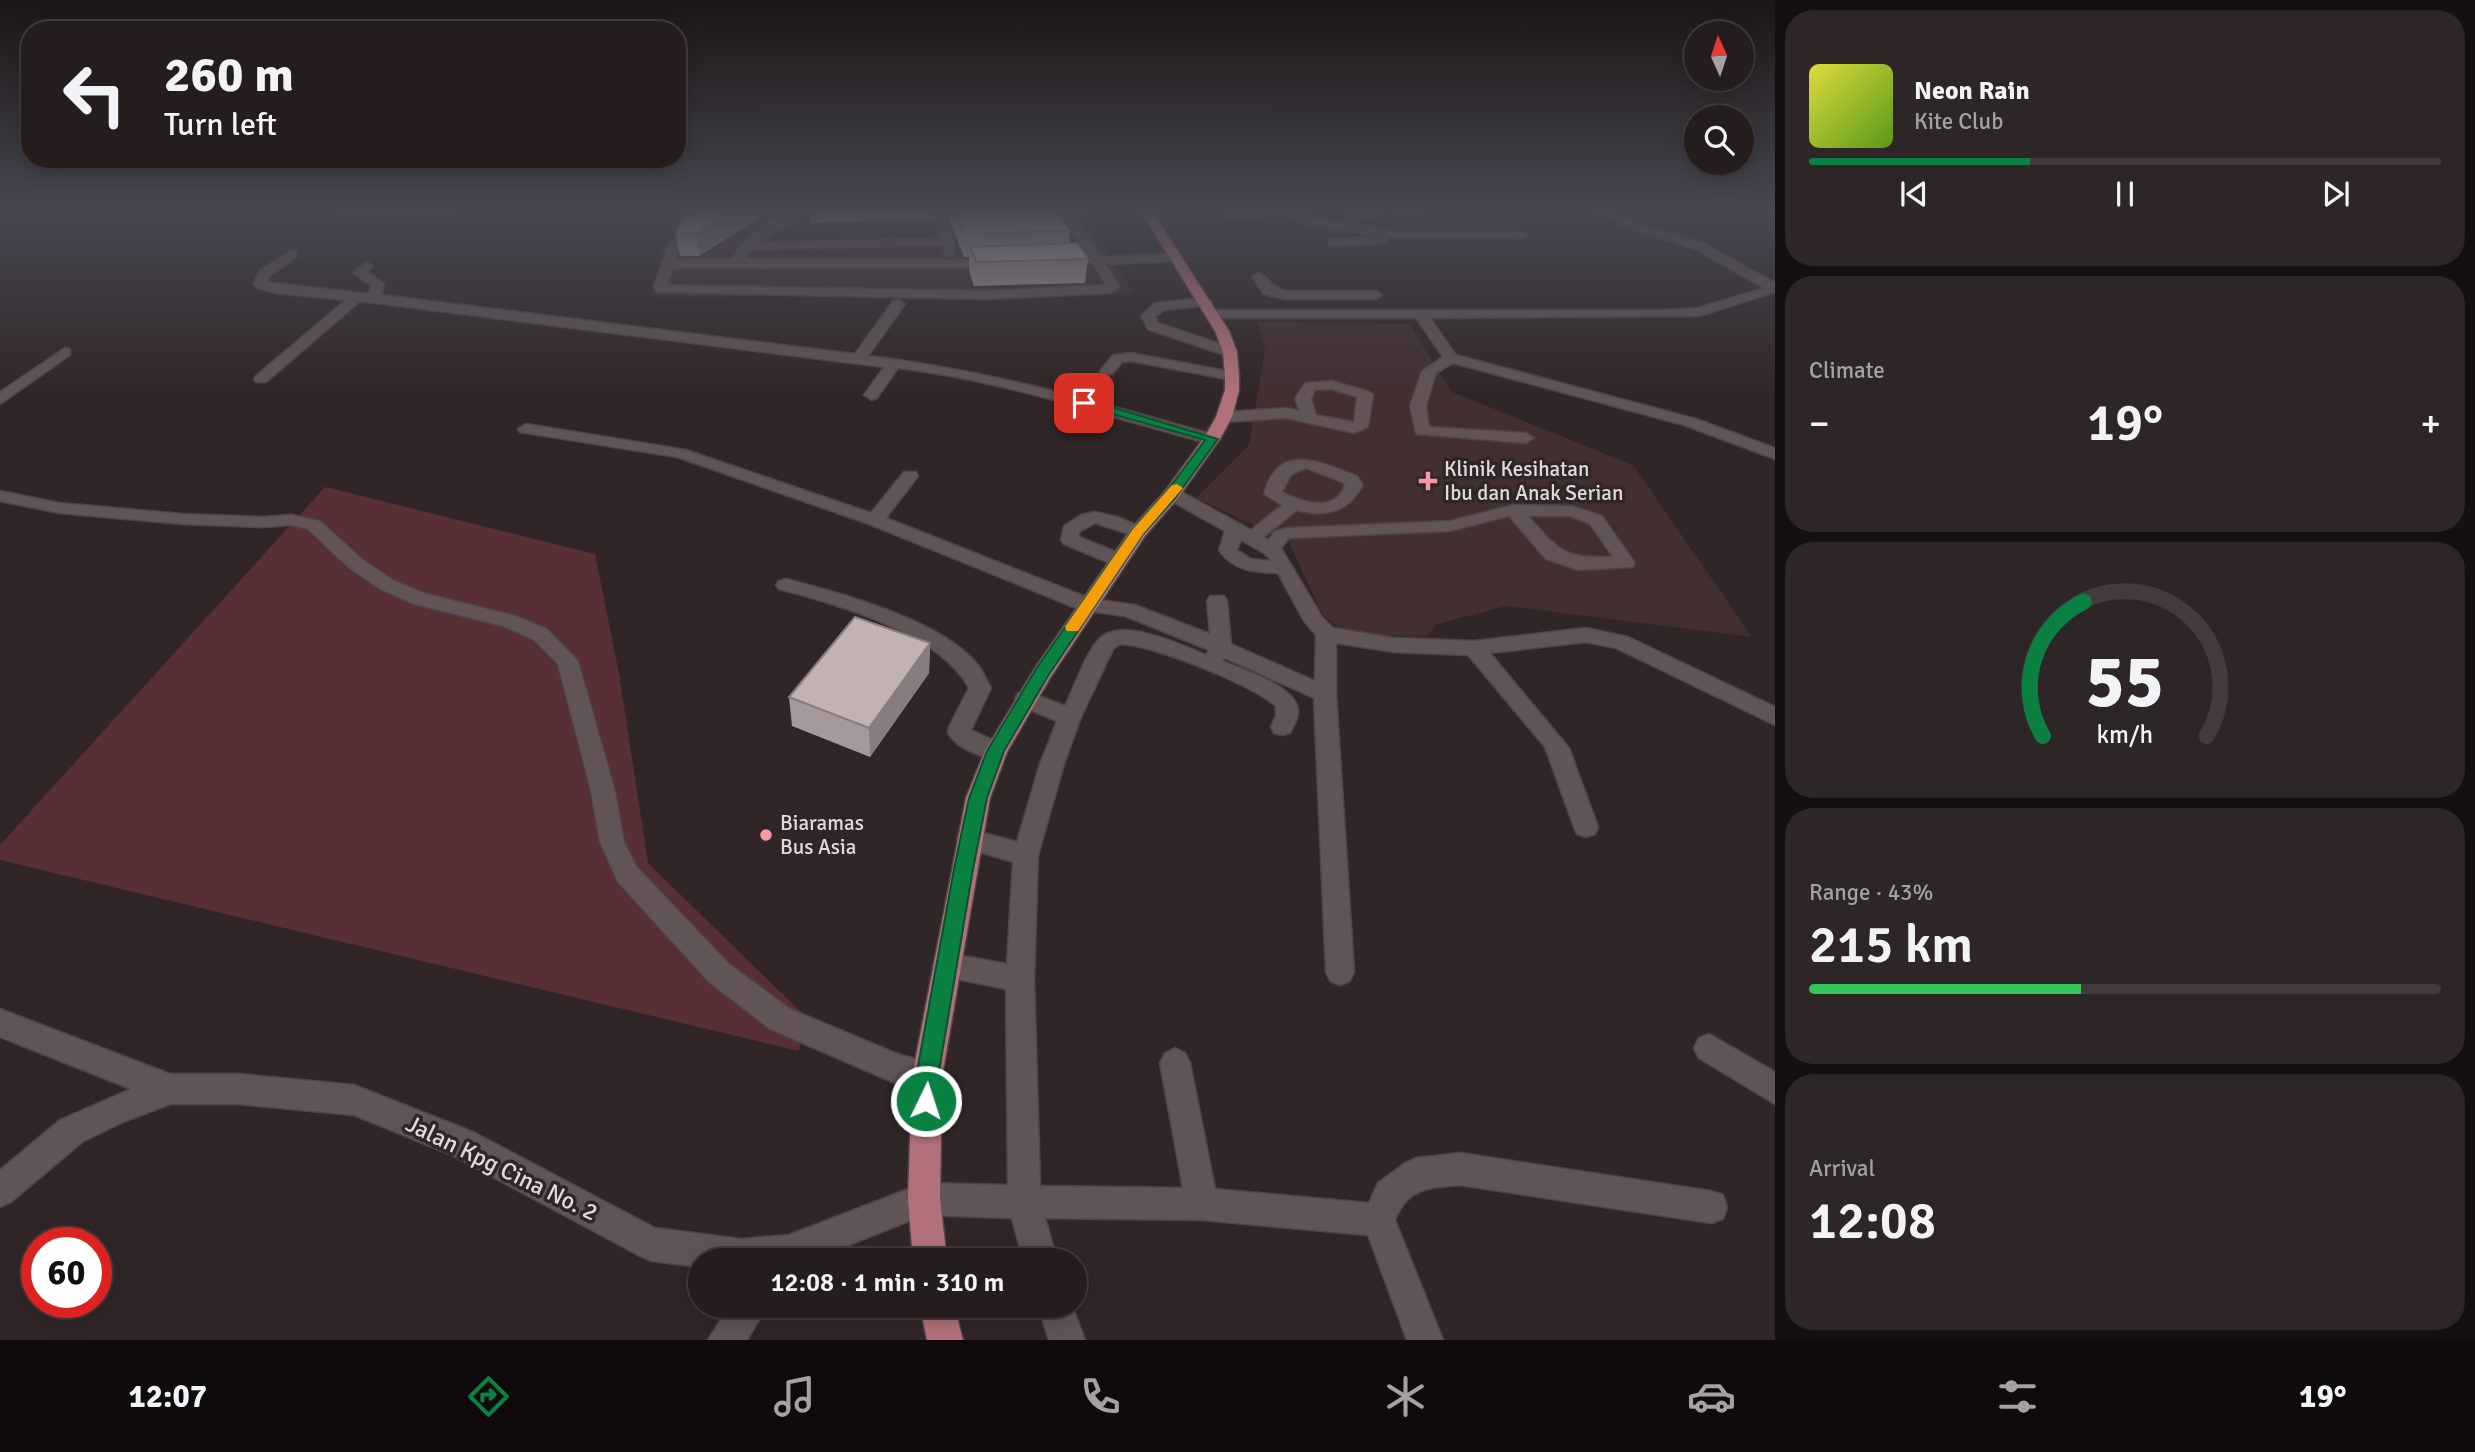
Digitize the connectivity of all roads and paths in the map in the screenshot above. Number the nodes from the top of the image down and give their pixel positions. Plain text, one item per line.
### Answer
1 (268, 271) edge
2 (362, 271) edge
3 (666, 271) edge
4 (1104, 271) edge
5 (1185, 271) edge
6 (1744, 271) edge
7 (1258, 277) dead end
8 (1773, 286) edge
9 (1292, 295) junction
10 (1376, 295) dead end
11 (363, 299) junction
12 (898, 304) dead end
13 (1209, 308) junction
14 (1303, 314) junction
15 (1421, 314) junction
16 (65, 352) dead end
17 (1230, 352) junction
18 (860, 358) junction
19 (1451, 358) junction
20 (894, 363) junction
21 (1107, 371) dead end
22 (1232, 376) junction
23 (261, 379) dead end
24 (872, 395) dead end
25 (0, 399) edge
26 (1224, 416) junction
27 (1309, 416) dead end
28 (526, 429) dead end
29 (1526, 438) dead end
30 (1212, 439) junction
31 (1775, 454) edge
32 (910, 476) dead end
33 (1172, 494) junction
34 (0, 496) edge
35 (1293, 505) dead end
36 (1513, 509) junction
37 (875, 520) junction
38 (1138, 532) junction
39 (1244, 534) junction
40 (1271, 549) junction
41 (1119, 560) junction
42 (1284, 567) junction
43 (786, 585) dead end
44 (1217, 601) dead end
45 (1088, 605) junction
46 (1326, 633) junction
47 (1221, 646) junction
48 (1474, 648) junction
49 (1211, 667) junction
50 (1325, 694) junction
51 (1026, 699) junction
52 (1070, 717) junction
53 (1775, 717) edge
54 (1282, 727) dead end
55 (996, 751) junction
56 (1586, 827) dead end
57 (969, 839) junction
58 (1026, 855) junction
59 (947, 966) junction
60 (1340, 972) dead end
61 (1020, 979) junction
62 (0, 1023) edge
63 (1710, 1048) dead end
64 (1174, 1063) dead end
65 (927, 1077) junction
66 (170, 1089) junction
67 (1775, 1089) edge
68 (0, 1191) edge
69 (924, 1199) junction
70 (1024, 1202) junction
71 (1202, 1204) junction
72 (1711, 1207) dead end
73 (1379, 1220) junction
74 (805, 1248) edge
75 (929, 1248) edge
76 (1037, 1248) edge
77 (688, 1249) edge
78 (742, 1318) edge
79 (940, 1318) edge
80 (1059, 1318) edge
81 (726, 1340) edge
82 (945, 1340) edge
83 (1067, 1340) edge
84 (1424, 1340) edge

1 - 11 street
2 - 11 street
3 - 4 street
5 - 13 main road
6 - 8 street
7 - 9 street
8 - 15 street
9 - 10 street
9 - 14 street
11 - 18 street
11 - 23 street
12 - 18 street
13 - 14 street
13 - 17 main road
13 - 17 street
14 - 15 street
15 - 19 street
16 - 25 street
17 - 22 main road
18 - 20 street
19 - 29 street
19 - 31 street
20 - 24 street
20 - 30 street
21 - 22 street
22 - 26 main road
26 - 27 street
26 - 30 main road
28 - 37 street
30 - 33 main road
32 - 37 street
33 - 38 main road
33 - 39 street
34 - 65 street
35 - 39 street
36 - 36 street
36 - 40 street
37 - 45 street
38 - 41 main road
38 - 41 street
39 - 40 street
39 - 42 street
40 - 42 street
41 - 45 main road
42 - 46 street
43 - 55 street
44 - 47 street
45 - 47 street
45 - 51 main road
46 - 48 street
46 - 50 street
47 - 49 street
47 - 50 street
48 - 53 street
48 - 56 street
49 - 52 street
49 - 54 street
50 - 60 street
51 - 52 street
51 - 55 main road
52 - 58 street
55 - 57 main road
57 - 58 street
57 - 59 main road
58 - 61 street
59 - 61 street
59 - 65 main road
61 - 70 street
62 - 66 street
63 - 67 street
64 - 71 street
65 - 69 main road
66 - 68 street
66 - 77 street, Jalan Kpg Cina No. 2
69 - 70 street
69 - 74 street, Jalan Kpg Cina No. 2
69 - 75 main road
70 - 71 street
70 - 76 street
71 - 73 street
72 - 73 street
73 - 84 street
78 - 81 street
79 - 82 main road
80 - 83 street

